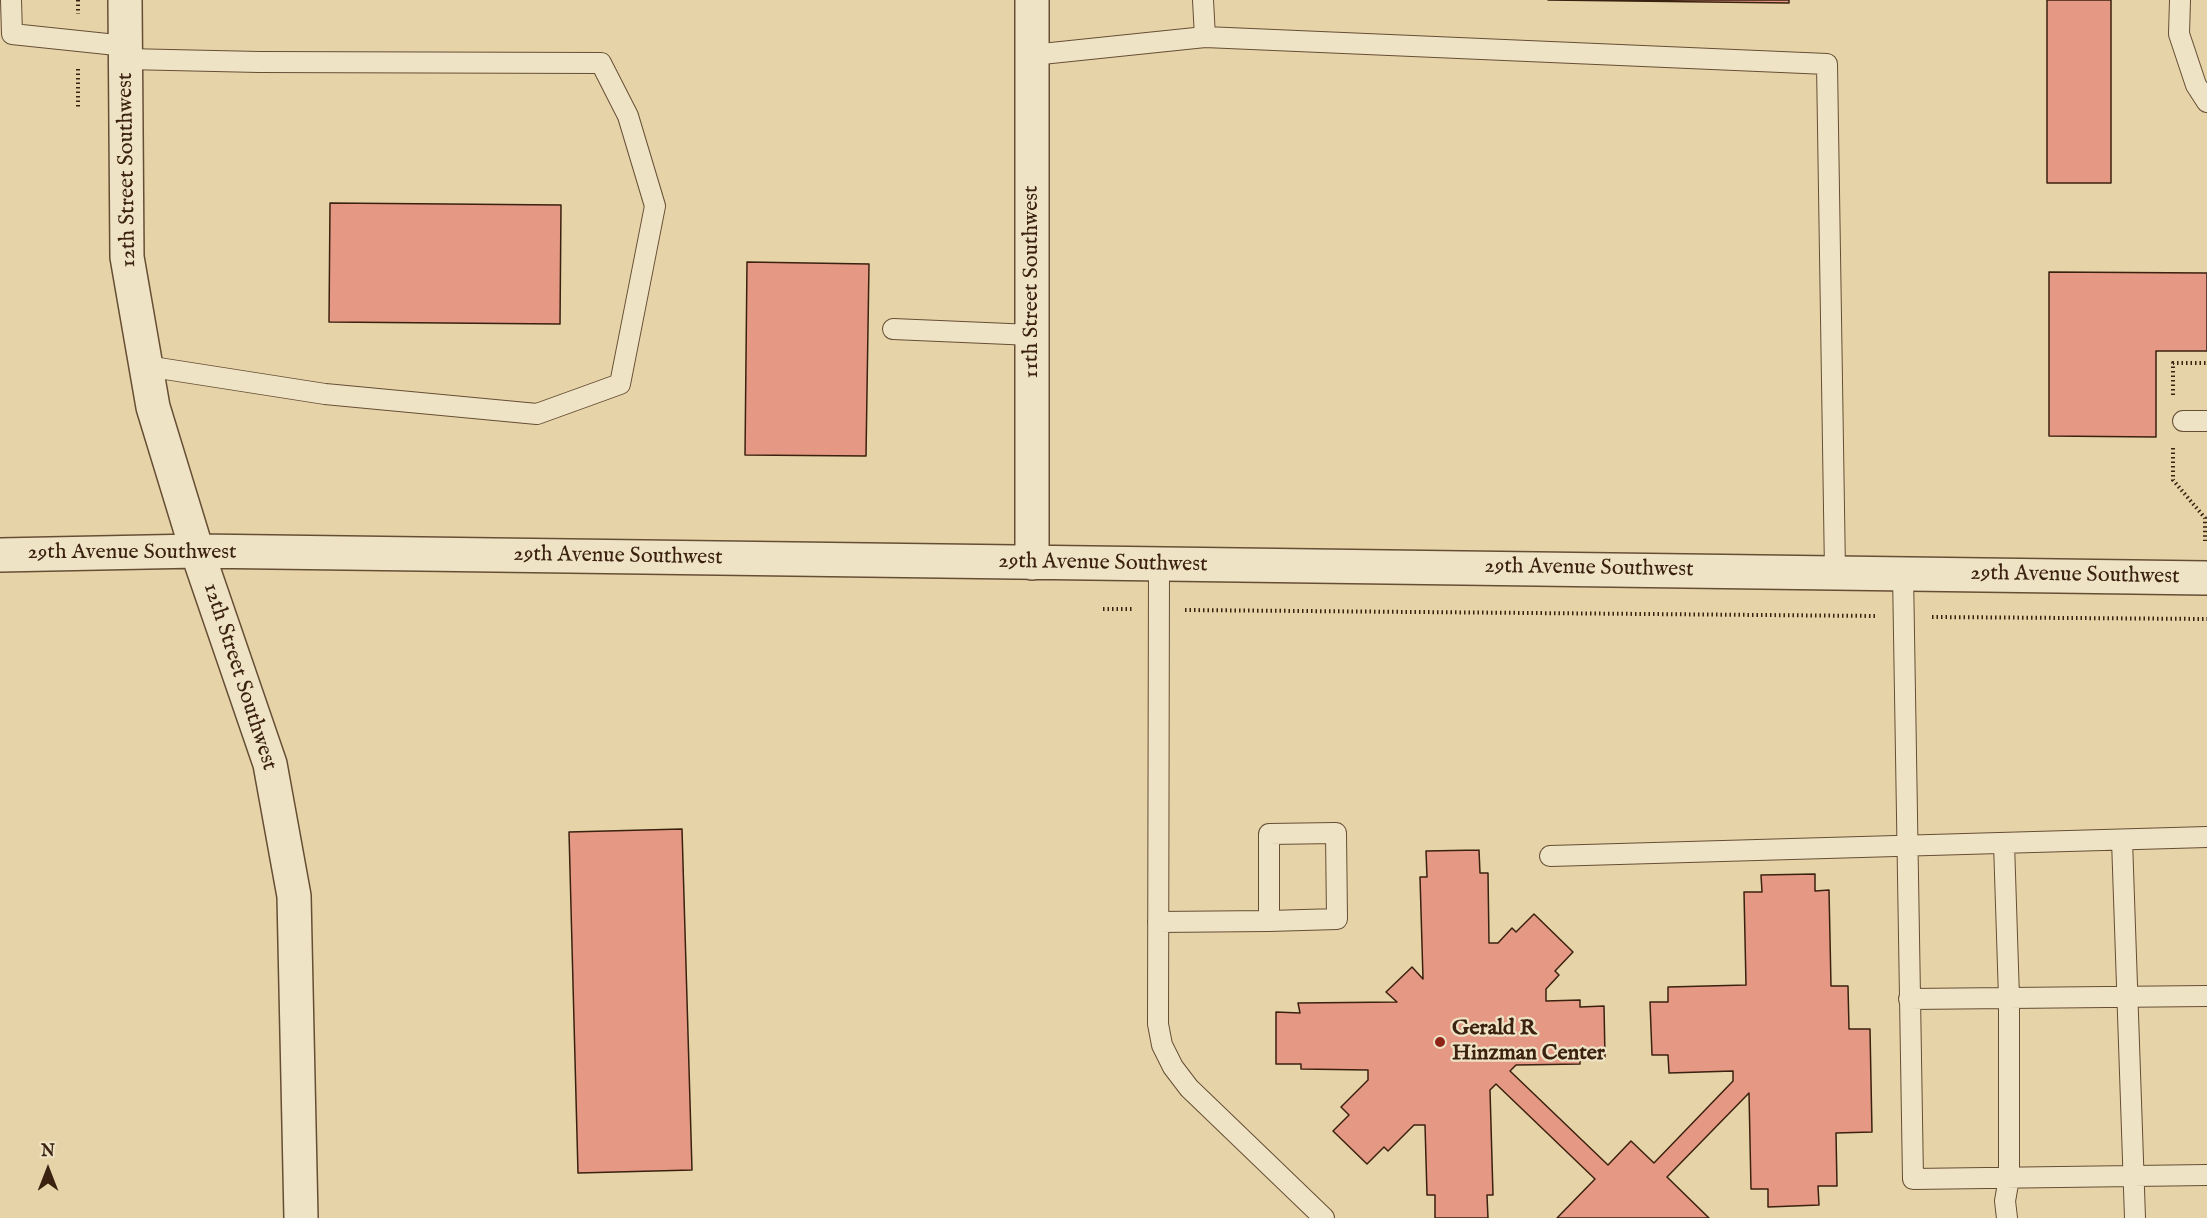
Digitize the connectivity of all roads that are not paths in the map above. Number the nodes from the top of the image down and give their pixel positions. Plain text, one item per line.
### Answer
1 (10, 0) edge
2 (125, 0) edge
3 (1032, 0) edge
4 (1203, 0) edge
5 (2180, 0) edge
6 (6, 33) edge
7 (1205, 37) junction
8 (126, 52) junction
9 (1032, 54) junction
10 (2207, 102) edge
11 (893, 329) dead end
12 (1032, 335) junction
13 (146, 366) junction
14 (2183, 421) dead end
15 (2207, 421) edge
16 (197, 551) junction
17 (0, 555) edge
18 (1032, 563) junction
19 (1159, 564) junction
20 (1835, 572) junction
21 (1903, 573) junction
22 (2207, 578) edge
23 (2207, 837) edge
24 (2122, 840) junction
25 (2004, 843) junction
26 (1907, 846) junction
27 (1550, 856) dead end
28 (1269, 921) junction
29 (1158, 922) junction
30 (2207, 996) edge
31 (2128, 997) junction
32 (2009, 998) junction
33 (1909, 999) junction
34 (2207, 1175) edge
35 (2133, 1176) junction
36 (2009, 1178) junction
37 (301, 1218) edge
38 (1324, 1218) edge
39 (2007, 1218) edge
40 (2135, 1218) edge

1 - 6 lane
2 - 8 street, 12th Street Southwest
3 - 9 street, 11th Street Southwest
4 - 7 lane
5 - 10 lane
6 - 8 lane
7 - 9 lane
7 - 20 lane
8 - 13 street, 12th Street Southwest
8 - 13 lane
9 - 12 street, 11th Street Southwest
11 - 12 lane
12 - 18 street, 11th Street Southwest
13 - 16 street, 12th Street Southwest
14 - 15 lane
16 - 17 street, 29th Avenue Southwest
16 - 18 street, 29th Avenue Southwest
16 - 37 street, 12th Street Southwest
18 - 19 street, 29th Avenue Southwest
19 - 20 street, 29th Avenue Southwest
19 - 29 lane
20 - 21 street, 29th Avenue Southwest
21 - 22 street, 29th Avenue Southwest
21 - 26 lane
23 - 24 lane
24 - 25 lane
24 - 31 lane
25 - 26 lane
25 - 32 lane
26 - 27 lane
26 - 33 lane
28 - 28 lane
28 - 29 lane
29 - 38 lane
30 - 31 lane
31 - 32 lane
31 - 35 lane
32 - 33 lane
32 - 36 lane
33 - 36 lane
34 - 35 lane
35 - 36 lane
35 - 40 lane
36 - 39 lane

